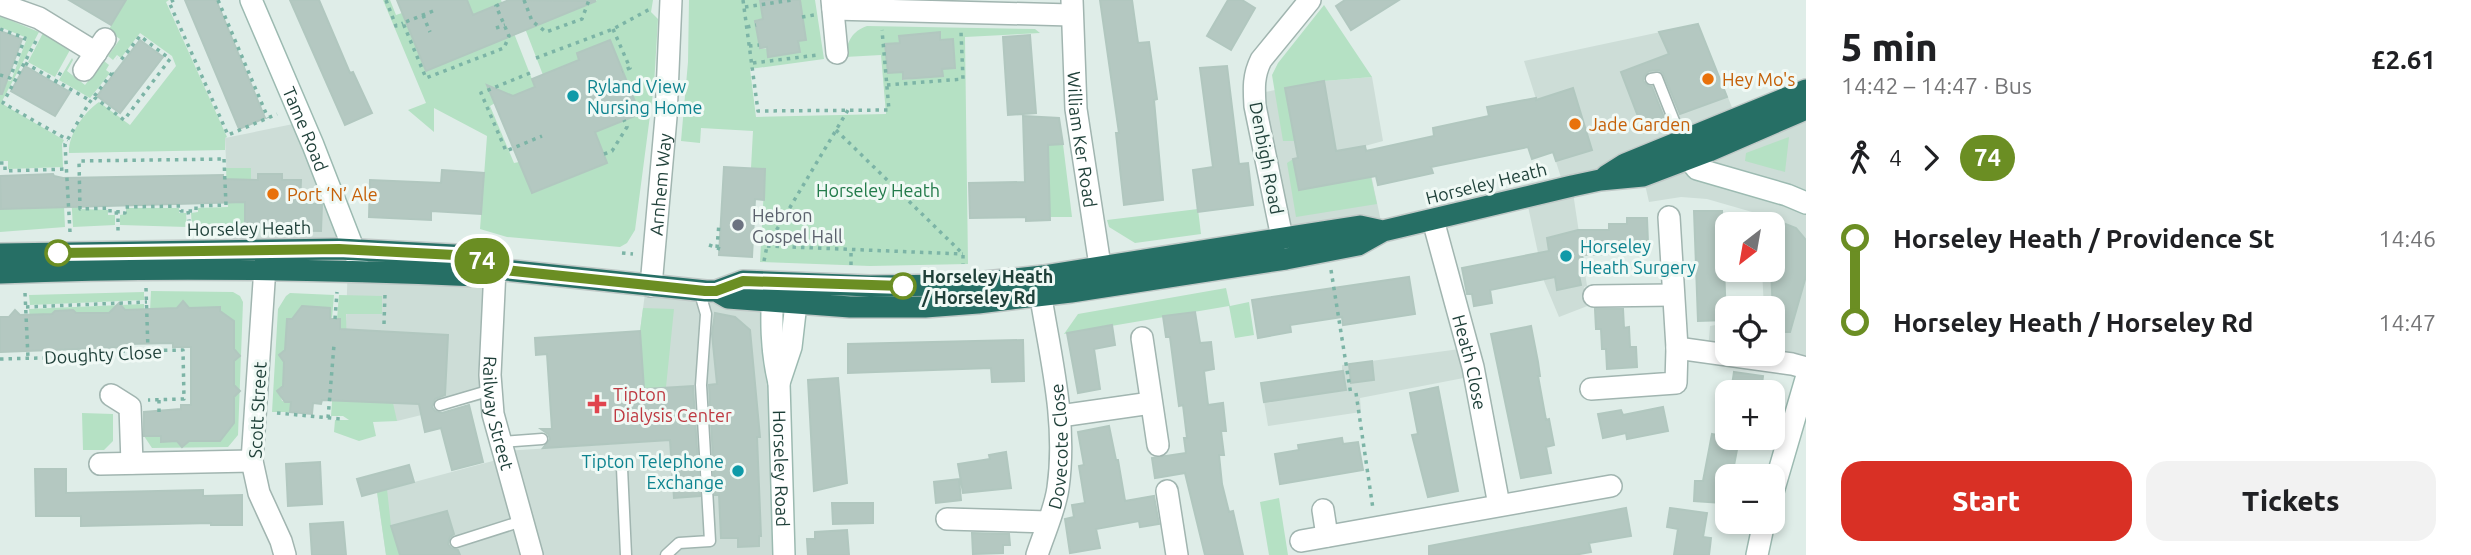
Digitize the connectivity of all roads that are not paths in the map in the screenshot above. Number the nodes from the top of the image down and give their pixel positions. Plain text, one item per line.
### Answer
1 (251, 0) edge
2 (1310, 0) edge
3 (0, 4) edge
4 (661, 4) edge
5 (832, 5) edge
6 (1071, 7) edge
7 (837, 52) road end
8 (95, 54) dead end
9 (1651, 79) dead end
10 (1806, 90) edge
11 (1806, 109) edge
12 (1685, 150) junction
13 (1600, 180) junction
14 (1806, 203) edge
15 (1669, 217) dead end
16 (1433, 220) junction
17 (1383, 231) junction
18 (1284, 249) junction
19 (0, 254) edge
20 (265, 259) junction
21 (356, 259) junction
22 (486, 272) junction
23 (0, 273) edge
24 (1101, 277) junction
25 (769, 284) junction
26 (651, 286) junction
27 (1039, 286) junction
28 (707, 291) junction
29 (798, 294) junction
30 (1674, 295) junction
31 (1594, 296) dead end
32 (1142, 338) dead end
33 (1677, 348) junction
34 (1806, 368) edge
35 (1806, 379) edge
36 (779, 383) junction
37 (1591, 389) dead end
38 (491, 390) junction
39 (111, 395) dead end
40 (1151, 404) junction
41 (440, 405) dead end
42 (1060, 416) junction
43 (542, 439) dead end
44 (500, 442) junction
45 (1158, 445) dead end
46 (252, 461) junction
47 (132, 463) junction
48 (100, 464) dead end
49 (1781, 464) edge
50 (622, 468) dead end
51 (1611, 486) dead end
52 (1167, 491) dead end
53 (1499, 505) junction
54 (1323, 510) dead end
55 (947, 519) dead end
56 (522, 520) junction
57 (1048, 522) junction
58 (1761, 534) edge
59 (1327, 536) junction
60 (1301, 541) dead end
61 (456, 542) dead end
62 (285, 555) edge
63 (532, 555) edge
64 (626, 555) edge
65 (666, 555) edge
66 (784, 555) edge
67 (1037, 555) edge
68 (1177, 555) edge
69 (1757, 555) edge

1 - 21 street, Tame Road
2 - 18 street, Denbigh Road
3 - 8 street
4 - 26 street, Arnhem Way
5 - 6 street
5 - 7 street
6 - 24 street, William Ker Road
9 - 12 lane
10 - 12 highway, Horseley Heath
11 - 12 highway, Horseley Heath
12 - 13 highway, Horseley Heath
12 - 13 highway, Horseley Heath
12 - 14 street
13 - 16 highway, Horseley Heath
15 - 30 street
16 - 17 highway, Horseley Heath
16 - 53 street, Heath Close
17 - 18 highway, Horseley Heath
17 - 18 highway, Horseley Heath
18 - 24 highway, Horseley Heath
18 - 24 highway, Horseley Heath
19 - 20 highway, Horseley Heath
20 - 21 highway, Horseley Heath
20 - 23 highway, Horseley Heath
20 - 46 street, Scott Street
21 - 22 highway, Horseley Heath
22 - 26 highway, Horseley Heath
22 - 38 street, Railway Street
24 - 27 highway, Horseley Heath
25 - 28 highway, Horseley Heath
25 - 29 highway, Horseley Heath
25 - 36 street, Horseley Road
26 - 28 highway, Horseley Heath
27 - 29 highway, Horseley Heath
27 - 29 highway, Horseley Heath
27 - 42 street, Dovecote Close
28 - 65 lane
29 - 36 street, Horseley Road
30 - 31 street
30 - 33 street
32 - 40 street
33 - 34 street
33 - 37 street
35 - 49 street
36 - 66 street, Horseley Road
38 - 41 lane
38 - 44 street, Railway Street
39 - 47 street
40 - 42 street
40 - 45 street
42 - 57 street, Dovecote Close
43 - 44 lane
44 - 56 street, Railway Street
46 - 47 street
46 - 62 street, Scott Street
47 - 48 street
50 - 64 lane
51 - 53 street
52 - 68 street
53 - 59 street
54 - 59 street
55 - 57 street, Dovecote Close
56 - 61 lane
56 - 63 street, Railway Street
57 - 67 street, Dovecote Close
58 - 69 street
59 - 60 street

